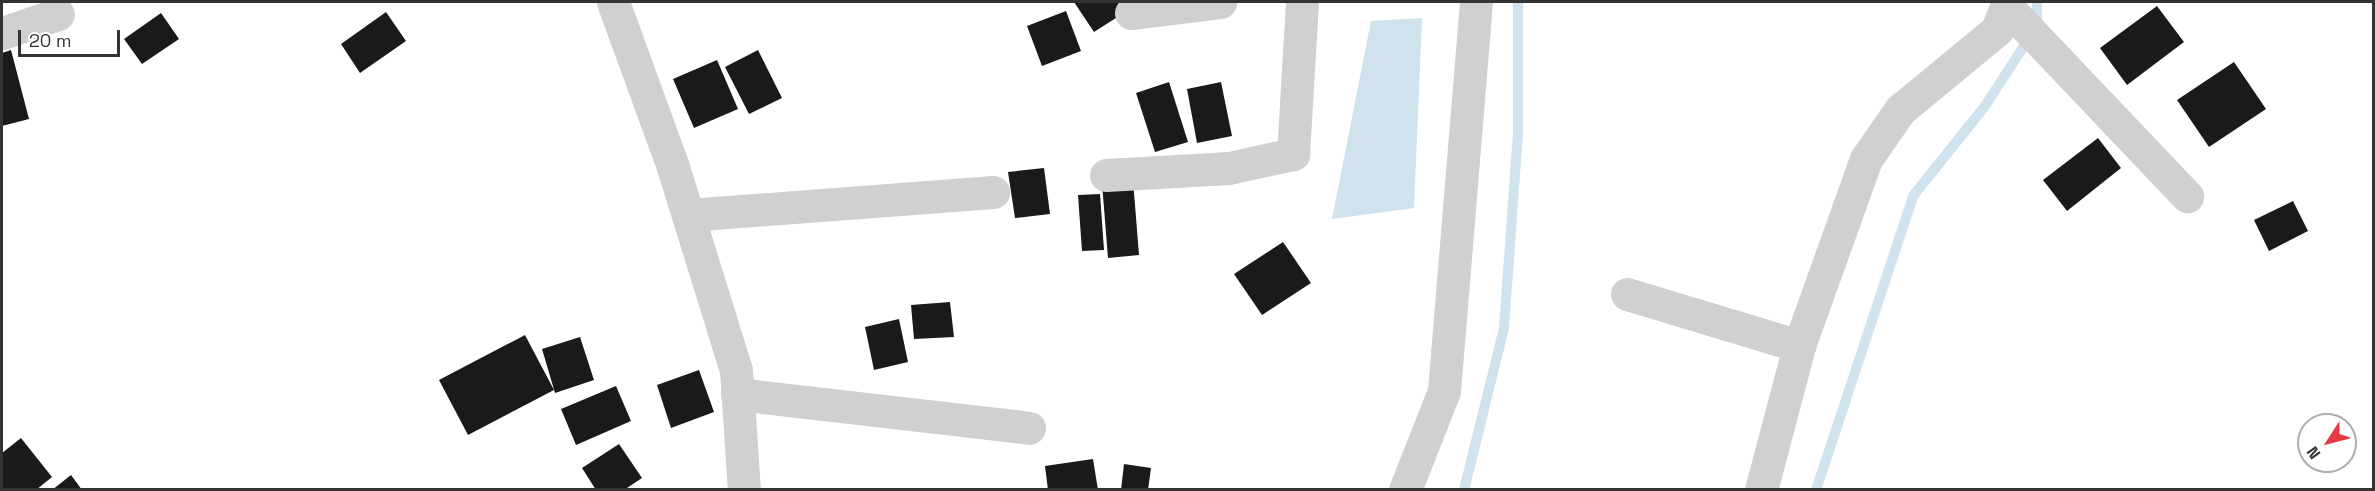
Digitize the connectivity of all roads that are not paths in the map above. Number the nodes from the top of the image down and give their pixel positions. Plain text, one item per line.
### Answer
1 (613, 2) edge
2 (1220, 2) edge
3 (1302, 2) edge
4 (1476, 2) edge
5 (2008, 5) edge
6 (1131, 13) dead end
7 (58, 14) dead end
8 (2, 33) edge
9 (1106, 175) dead end
10 (993, 192) dead end
11 (2187, 196) dead end
12 (688, 215) junction
13 (1627, 294) dead end
14 (1799, 346) junction
15 (737, 394) junction
16 (1029, 429) dead end
17 (744, 489) edge
18 (1405, 489) edge
19 (1761, 489) edge

1 - 12 street
2 - 6 street
3 - 9 street
4 - 18 street
5 - 11 street
5 - 14 street
7 - 8 street
10 - 12 street
12 - 15 street
13 - 14 street
14 - 19 street
15 - 16 street
15 - 17 street

